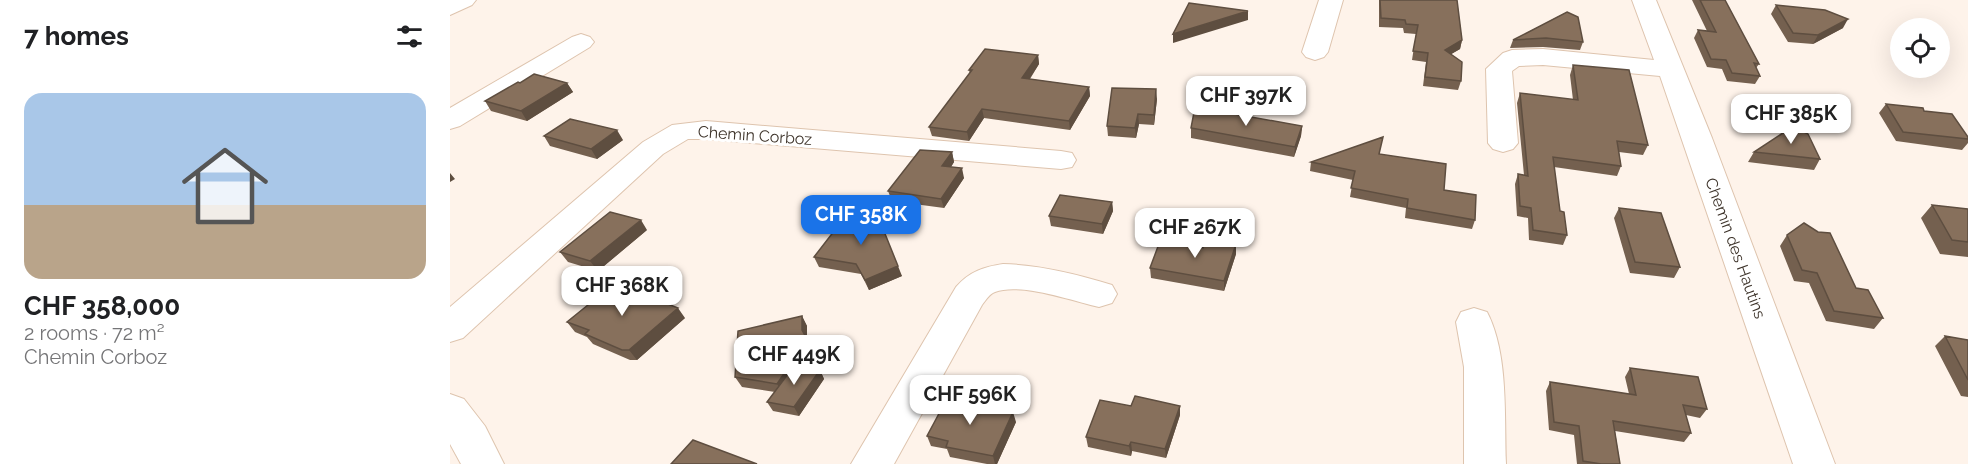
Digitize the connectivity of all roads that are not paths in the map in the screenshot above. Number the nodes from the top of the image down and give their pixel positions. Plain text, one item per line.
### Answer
1 (464, 0) edge
2 (1331, 0) edge
3 (1644, 0) edge
4 (450, 8) edge
5 (581, 42) dead end
6 (1315, 52) dead end
7 (1670, 69) junction
8 (450, 120) edge
9 (1503, 143) dead end
10 (1061, 160) dead end
11 (1099, 294) dead end
12 (1474, 322) dead end
13 (450, 328) edge
14 (450, 411) edge
15 (483, 464) edge
16 (872, 464) edge
17 (1485, 464) edge
18 (1814, 464) edge

1 - 4 street
2 - 6 street
3 - 7 street, Chemin des Hautins
5 - 8 street
7 - 9 street
7 - 18 street, Chemin des Hautins
10 - 13 street, Chemin Corboz
11 - 16 street
12 - 17 street
14 - 15 street

